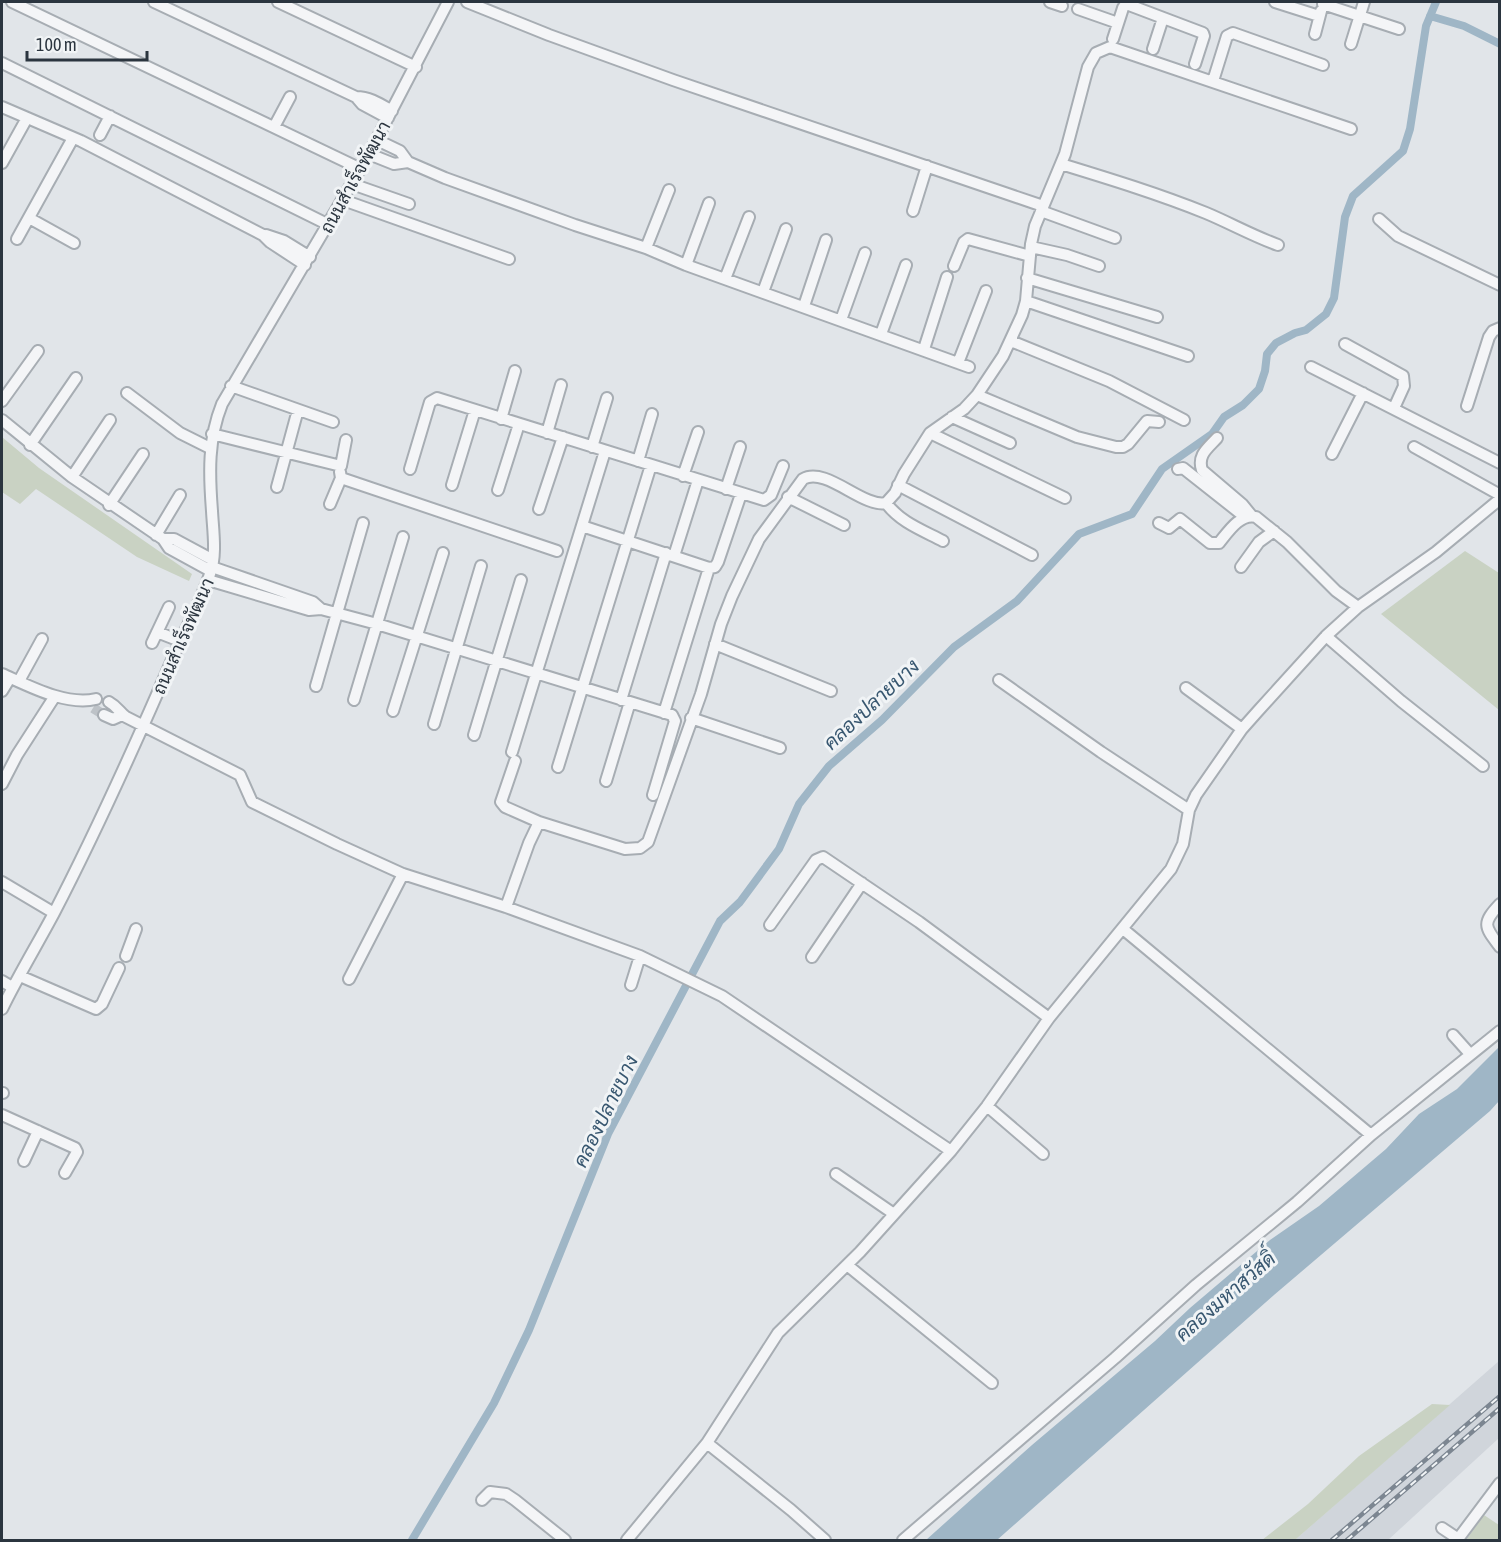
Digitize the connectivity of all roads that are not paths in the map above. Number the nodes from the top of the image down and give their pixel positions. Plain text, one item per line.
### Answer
1 (12, 2) edge
2 (154, 2) edge
3 (278, 2) edge
4 (448, 2) edge
5 (467, 2) edge
6 (1050, 2) edge
7 (1279, 2) edge
8 (1364, 2) edge
9 (1324, 3) edge
10 (1062, 6) dead end
11 (1151, 7) edge
12 (1078, 9) dead end
13 (1319, 16) junction
14 (1360, 16) junction
15 (1164, 18) junction
16 (1118, 24) junction
17 (1399, 29) dead end
18 (1315, 34) dead end
19 (1113, 39) dead end
20 (1351, 44) dead end
21 (1153, 49) dead end
22 (2, 63) edge
23 (1195, 64) dead end
24 (1323, 65) dead end
25 (416, 67) junction
26 (1213, 81) junction
27 (290, 97) dead end
28 (2, 107) edge
29 (390, 114) junction
30 (110, 116) junction
31 (27, 118) junction
32 (274, 127) junction
33 (1351, 129) dead end
34 (100, 135) dead end
35 (74, 138) junction
36 (376, 140) junction
37 (369, 154) junction
38 (408, 162) junction
39 (2, 163) edge
40 (1061, 164) junction
41 (927, 166) junction
42 (361, 169) junction
43 (352, 184) junction
44 (669, 190) dead end
45 (343, 200) junction
46 (709, 203) dead end
47 (409, 204) dead end
48 (1042, 208) junction
49 (913, 211) dead end
50 (749, 217) dead end
51 (28, 218) junction
52 (1379, 219) dead end
53 (329, 225) junction
54 (786, 229) dead end
55 (1115, 238) dead end
56 (17, 239) dead end
57 (826, 240) dead end
58 (74, 243) dead end
59 (1278, 245) dead end
60 (646, 248) junction
61 (1030, 251) junction
62 (865, 253) dead end
63 (509, 259) dead end
64 (308, 261) junction
65 (686, 265) junction
66 (906, 265) dead end
67 (954, 266) dead end
68 (1099, 266) dead end
69 (947, 277) dead end
70 (1027, 278) junction
71 (725, 279) junction
72 (1500, 285) edge
73 (986, 291) dead end
74 (763, 292) junction
75 (1026, 301) junction
76 (804, 306) junction
77 (1157, 317) dead end
78 (841, 320) junction
79 (1500, 328) edge
80 (881, 334) junction
81 (1011, 341) junction
82 (1345, 344) dead end
83 (924, 349) junction
84 (38, 351) dead end
85 (1188, 356) dead end
86 (1311, 367) dead end
87 (514, 371) dead end
88 (76, 378) dead end
89 (561, 385) dead end
90 (231, 386) junction
91 (127, 393) dead end
92 (1363, 393) junction
93 (977, 395) junction
94 (607, 398) dead end
95 (2, 401) edge
96 (1467, 406) dead end
97 (1394, 408) junction
98 (475, 410) junction
99 (652, 414) dead end
100 (296, 417) dead end
101 (952, 417) junction
102 (501, 419) junction
103 (2, 420) edge
104 (110, 420) dead end
105 (1184, 420) dead end
106 (333, 422) dead end
107 (1159, 422) dead end
108 (519, 424) junction
109 (698, 432) dead end
110 (547, 433) junction
111 (212, 434) junction
112 (930, 434) junction
113 (563, 437) junction
114 (1217, 438) dead end
115 (346, 440) dead end
116 (1010, 443) dead end
117 (30, 445) junction
118 (592, 447) junction
119 (740, 447) dead end
120 (1414, 447) dead end
121 (210, 448) junction
122 (285, 451) junction
123 (605, 451) junction
124 (143, 454) dead end
125 (1332, 454) dead end
126 (638, 461) junction
127 (1500, 463) edge
128 (651, 465) junction
129 (341, 466) junction
130 (783, 466) dead end
131 (410, 469) dead end
132 (1178, 469) dead end
133 (683, 476) junction
134 (72, 477) junction
135 (341, 478) junction
136 (698, 480) junction
137 (452, 485) dead end
138 (898, 485) junction
139 (276, 487) dead end
140 (726, 489) junction
141 (498, 490) dead end
142 (741, 494) junction
143 (180, 495) dead end
144 (1500, 495) edge
145 (788, 497) junction
146 (1065, 498) dead end
147 (1500, 499) edge
148 (886, 503) junction
149 (330, 504) dead end
150 (109, 505) junction
151 (539, 509) dead end
152 (1248, 516) junction
153 (363, 523) dead end
154 (1159, 523) dead end
155 (844, 525) dead end
156 (582, 526) junction
157 (1274, 531) junction
158 (159, 537) junction
159 (403, 537) dead end
160 (627, 541) junction
161 (943, 541) dead end
162 (557, 551) dead end
163 (443, 553) dead end
164 (670, 554) junction
165 (1032, 555) dead end
166 (481, 566) dead end
167 (709, 567) junction
168 (1241, 567) dead end
169 (211, 570) junction
170 (521, 580) dead end
171 (170, 607) dead end
172 (1359, 607) junction
173 (339, 613) junction
174 (377, 624) junction
175 (418, 636) junction
176 (1326, 636) junction
177 (169, 637) junction
178 (42, 639) dead end
179 (152, 643) dead end
180 (715, 644) junction
181 (457, 648) junction
182 (497, 661) junction
183 (536, 673) junction
184 (10, 678) edge
185 (999, 680) dead end
186 (316, 686) dead end
187 (583, 687) junction
188 (1186, 688) dead end
189 (2, 691) edge
190 (831, 691) dead end
191 (55, 696) junction
192 (354, 700) dead end
193 (626, 701) junction
194 (110, 702) tunnel mouth
195 (92, 703) tunnel mouth
196 (393, 711) dead end
197 (664, 713) junction
198 (104, 715) tunnel mouth
199 (124, 716) junction
200 (691, 718) junction
201 (434, 724) dead end
202 (141, 725) junction
203 (1242, 729) junction
204 (474, 735) dead end
205 (780, 748) dead end
206 (1483, 766) dead end
207 (558, 767) dead end
208 (606, 781) dead end
209 (2, 784) edge
210 (653, 795) dead end
211 (1189, 810) junction
212 (539, 822) junction
213 (403, 874) junction
214 (2, 882) edge
215 (862, 883) junction
216 (1500, 904) edge
217 (506, 907) junction
218 (54, 913) junction
219 (770, 925) dead end
220 (136, 929) dead end
221 (1123, 929) junction
222 (1500, 947) edge
223 (126, 956) dead end
224 (640, 956) junction
225 (812, 957) dead end
226 (119, 968) dead end
227 (20, 976) junction
228 (349, 979) dead end
229 (2, 981) edge
230 (631, 985) dead end
231 (12, 987) junction
232 (2, 1009) edge
233 (1049, 1018) junction
234 (1500, 1031) edge
235 (1453, 1035) dead end
236 (1470, 1054) junction
237 (987, 1106) junction
238 (2, 1115) edge
239 (38, 1131) junction
240 (1371, 1135) junction
241 (951, 1151) junction
242 (1043, 1154) dead end
243 (24, 1161) dead end
244 (65, 1173) dead end
245 (836, 1174) dead end
246 (894, 1214) junction
247 (847, 1265) junction
248 (992, 1383) dead end
249 (707, 1443) junction
250 (1500, 1483) edge
251 (482, 1500) dead end
252 (1442, 1528) dead end
253 (565, 1540) edge
254 (627, 1540) edge
255 (825, 1540) edge
256 (903, 1540) edge
257 (1459, 1540) edge

1 - 32 street
2 - 29 street
3 - 25 street
4 - 25 street, ถนนสำเร็จพัฒนา
5 - 41 street
6 - 10 street
7 - 13 street
8 - 14 street
9 - 13 street
9 - 14 street
11 - 15 street
11 - 16 street
12 - 16 street
13 - 18 street
14 - 17 street
14 - 20 street
15 - 21 street
15 - 23 street
16 - 19 street
22 - 30 street
24 - 26 street
25 - 29 street, ถนนสำเร็จพัฒนา
26 - 33 street
26 - 40 street
27 - 32 street
28 - 31 street
29 - 36 street, ถนนสำเร็จพัฒนา
30 - 34 street
30 - 53 street
31 - 35 street
31 - 39 street
32 - 42 street
35 - 51 street
35 - 64 street
36 - 37 street, ถนนสำเร็จพัฒนา
36 - 38 street
37 - 38 street
37 - 42 street, ถนนสำเร็จพัฒนา
38 - 60 street
40 - 48 street
40 - 59 street
41 - 48 street
41 - 49 street
42 - 43 street, ถนนสำเร็จพัฒนา
43 - 45 street, ถนนสำเร็จพัฒนา
43 - 47 street
44 - 60 street
45 - 53 street, ถนนสำเร็จพัฒนา
45 - 63 street
46 - 65 street
48 - 55 street
48 - 61 street
50 - 71 street
51 - 56 street
51 - 58 street
52 - 72 street
53 - 64 street, ถนนสำเร็จพัฒนา
54 - 74 street
57 - 76 street
60 - 65 street
61 - 67 street
61 - 68 street
61 - 70 street
62 - 78 street
64 - 90 street, ถนนสำเร็จพัฒนา
65 - 71 street
66 - 80 street
69 - 83 street
70 - 75 street
70 - 77 street
71 - 74 street
73 - 83 street
74 - 76 street
75 - 81 street
75 - 85 street
76 - 78 street
78 - 80 street
79 - 96 street
80 - 83 street
81 - 93 street
81 - 105 street
82 - 97 street
84 - 95 street
86 - 92 street
87 - 102 street
88 - 117 street
89 - 110 street
90 - 106 street
90 - 111 street, ถนนสำเร็จพัฒนา
91 - 121 street
92 - 97 street
92 - 125 street
93 - 101 street
93 - 107 street
94 - 118 street
97 - 127 street
98 - 102 street
98 - 131 street
98 - 137 street
99 - 126 street
100 - 122 street
101 - 112 street
101 - 116 street
102 - 108 street
103 - 117 street
104 - 134 street
108 - 110 street
108 - 141 street
109 - 133 street
110 - 113 street
111 - 121 street, ถนนสำเร็จพัฒนา
111 - 122 street
112 - 138 street
112 - 146 street
113 - 118 street
113 - 151 street
114 - 152 street
115 - 129 street
117 - 134 street
118 - 123 street
119 - 140 street
120 - 144 street
121 - 169 street, ถนนสำเร็จพัฒนา
122 - 129 street
122 - 139 street
123 - 126 street
123 - 156 street
124 - 150 street
126 - 128 street
128 - 133 street
128 - 160 street
129 - 135 street
130 - 142 street
132 - 152 street
133 - 136 street
134 - 150 street
135 - 149 street
135 - 162 street
136 - 140 street
136 - 164 street
138 - 148 street
138 - 165 street
140 - 142 street
142 - 167 street
143 - 158 street
145 - 148 street
145 - 155 street
145 - 180 street
147 - 172 street
148 - 161 street
150 - 158 street
152 - 154 street
152 - 157 street
153 - 173 street
156 - 160 street
156 - 183 street
157 - 168 street
157 - 172 street
158 - 169 street
159 - 174 street
160 - 164 street
160 - 187 street
163 - 175 street
164 - 167 street
164 - 193 street
166 - 181 street
167 - 197 street
169 - 173 street
169 - 177 street, ถนนสำเร็จพัฒนา
170 - 182 street
171 - 177 street
172 - 176 street
173 - 174 street
173 - 186 street
174 - 175 street
174 - 192 street
175 - 181 street
175 - 196 street
176 - 203 street
176 - 206 street
177 - 179 street
177 - 202 street, ถนนสำเร็จพัฒนา
178 - 184 street
180 - 190 street
180 - 200 street
181 - 182 street
181 - 201 street
182 - 183 street
182 - 204 street
183 - 187 street
183 - 212 street
184 - 189 street
184 - 191 street
185 - 211 street
187 - 193 street
187 - 207 street
188 - 203 street
191 - 195 street
191 - 209 street
193 - 197 street
193 - 208 street
194 - 199 street
197 - 210 street
198 - 199 street
199 - 202 street
200 - 205 street
200 - 212 street
202 - 213 street
202 - 218 street, ถนนสำเร็จพัฒนา
203 - 211 street
211 - 221 street
212 - 217 street
213 - 217 street
213 - 228 street
214 - 218 street
215 - 219 street
215 - 225 street
215 - 233 street
216 - 222 street
217 - 224 street
218 - 227 street, ถนนสำเร็จพัฒนา
220 - 223 street
221 - 233 street
221 - 240 street
224 - 230 street
224 - 241 street
226 - 227 street
227 - 231 street, ถนนสำเร็จพัฒนา
229 - 231 street
231 - 232 street, ถนนสำเร็จพัฒนา
233 - 237 street
234 - 236 street
235 - 236 street
236 - 240 street
237 - 241 street
237 - 242 street
238 - 239 street
239 - 243 street
239 - 244 street
240 - 256 street
241 - 246 street
245 - 246 street
246 - 247 street
247 - 248 street
247 - 249 street
249 - 254 street
249 - 255 street
250 - 257 street
251 - 253 street
252 - 257 street

